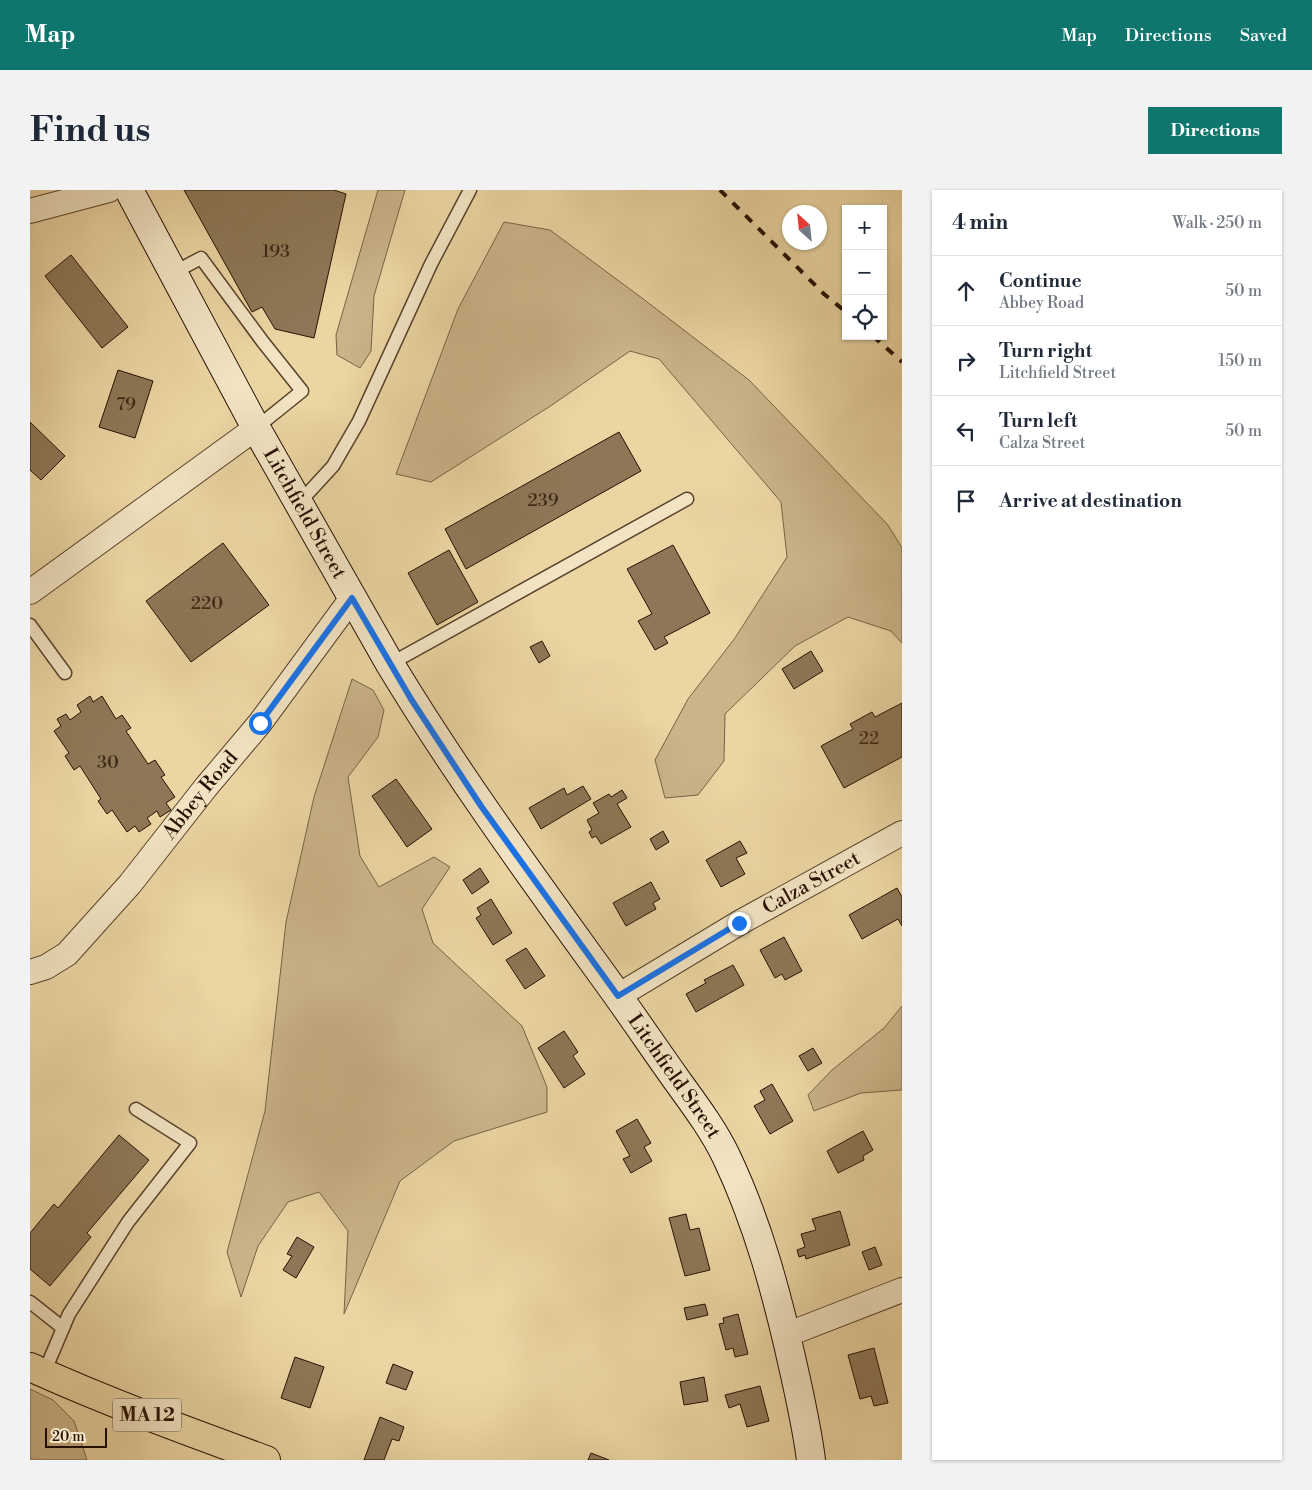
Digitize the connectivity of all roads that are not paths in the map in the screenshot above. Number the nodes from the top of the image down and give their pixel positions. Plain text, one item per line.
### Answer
1 (109, 190) edge
2 (129, 190) edge
3 (470, 190) edge
4 (30, 211) edge
5 (173, 273) junction
6 (256, 428) junction
7 (687, 499) dead end
8 (299, 503) junction
9 (30, 592) edge
10 (352, 598) junction
11 (30, 625) edge
12 (390, 664) junction
13 (65, 673) dead end
14 (902, 833) edge
15 (30, 972) edge
16 (618, 996) junction
17 (136, 1109) dead end
18 (902, 1290) edge
19 (30, 1302) edge
20 (63, 1328) junction
21 (786, 1335) junction
22 (37, 1370) edge
23 (233, 1454) edge
24 (266, 1460) edge
25 (812, 1460) edge

1 - 4 street
2 - 5 main road, Litchfield Street
3 - 8 lane
5 - 6 main road, Litchfield Street
5 - 6 lane
6 - 8 main road, Litchfield Street
6 - 9 street
7 - 12 lane
8 - 10 main road, Litchfield Street
10 - 12 main road, Litchfield Street
10 - 15 street, Abbey Road
11 - 13 lane
12 - 16 main road, Litchfield Street
14 - 16 street, Calza Street
16 - 21 main road, Litchfield Street
17 - 20 lane
18 - 21 street
19 - 20 lane
20 - 22 lane
21 - 25 main road, Litchfield Street
22 - 23 main road, MA 12
23 - 24 main road, MA 12

